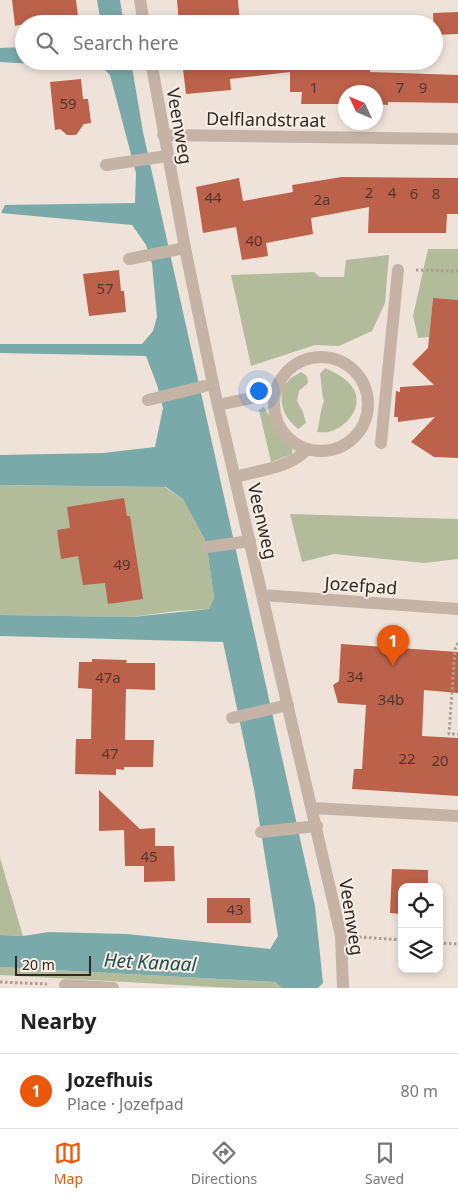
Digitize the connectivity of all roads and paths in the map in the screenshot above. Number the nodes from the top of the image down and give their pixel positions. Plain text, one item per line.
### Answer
1 (140, 0) edge
2 (142, 15) edge
3 (152, 70) edge
4 (163, 135) junction
5 (458, 139) edge
6 (167, 156) junction
7 (106, 165) dead end
8 (184, 248) junction
9 (129, 259) dead end
10 (398, 270) joint
11 (458, 271) edge
12 (214, 384) junction
13 (275, 393) junction
14 (148, 400) dead end
15 (369, 403) junction
16 (385, 403) junction
17 (218, 405) junction
18 (381, 443) dead end
19 (306, 449) junction
20 (235, 477) junction
21 (250, 541) junction
22 (207, 546) dead end
23 (262, 595) junction
24 (458, 609) edge
25 (458, 643) edge
26 (288, 706) junction
27 (232, 718) dead end
28 (458, 734) edge
29 (313, 808) junction
30 (458, 816) edge
31 (317, 826) junction
32 (261, 832) dead end
33 (341, 936) junction
34 (398, 940) edge
35 (443, 943) edge
36 (458, 944) edge
37 (0, 982) edge
38 (38, 983) junction
39 (65, 985) joint
40 (37, 988) edge
41 (113, 988) edge
42 (343, 988) edge

1 - 2 street
3 - 4 street, Veenweg
4 - 5 street, Delflandstraat
4 - 6 street, Veenweg
6 - 7 street
6 - 8 street, Veenweg
8 - 9 street
8 - 12 street, Veenweg
10 - 11 path
10 - 16 street
12 - 14 street
12 - 17 street, Veenweg
13 - 15 street
13 - 17 street
13 - 19 street
15 - 16 street
15 - 19 street
16 - 18 street
17 - 20 street, Veenweg
19 - 20 street
20 - 21 street, Veenweg
21 - 22 street
21 - 23 street, Veenweg
23 - 24 street, Jozefpad
23 - 26 street, Veenweg
25 - 28 path
26 - 27 street
26 - 29 street, Veenweg
29 - 30 street
29 - 31 street, Veenweg
31 - 32 street
31 - 33 street, Veenweg
33 - 34 path
33 - 42 street, Veenweg
35 - 36 path
37 - 38 path
38 - 39 path
38 - 40 path
39 - 41 street

